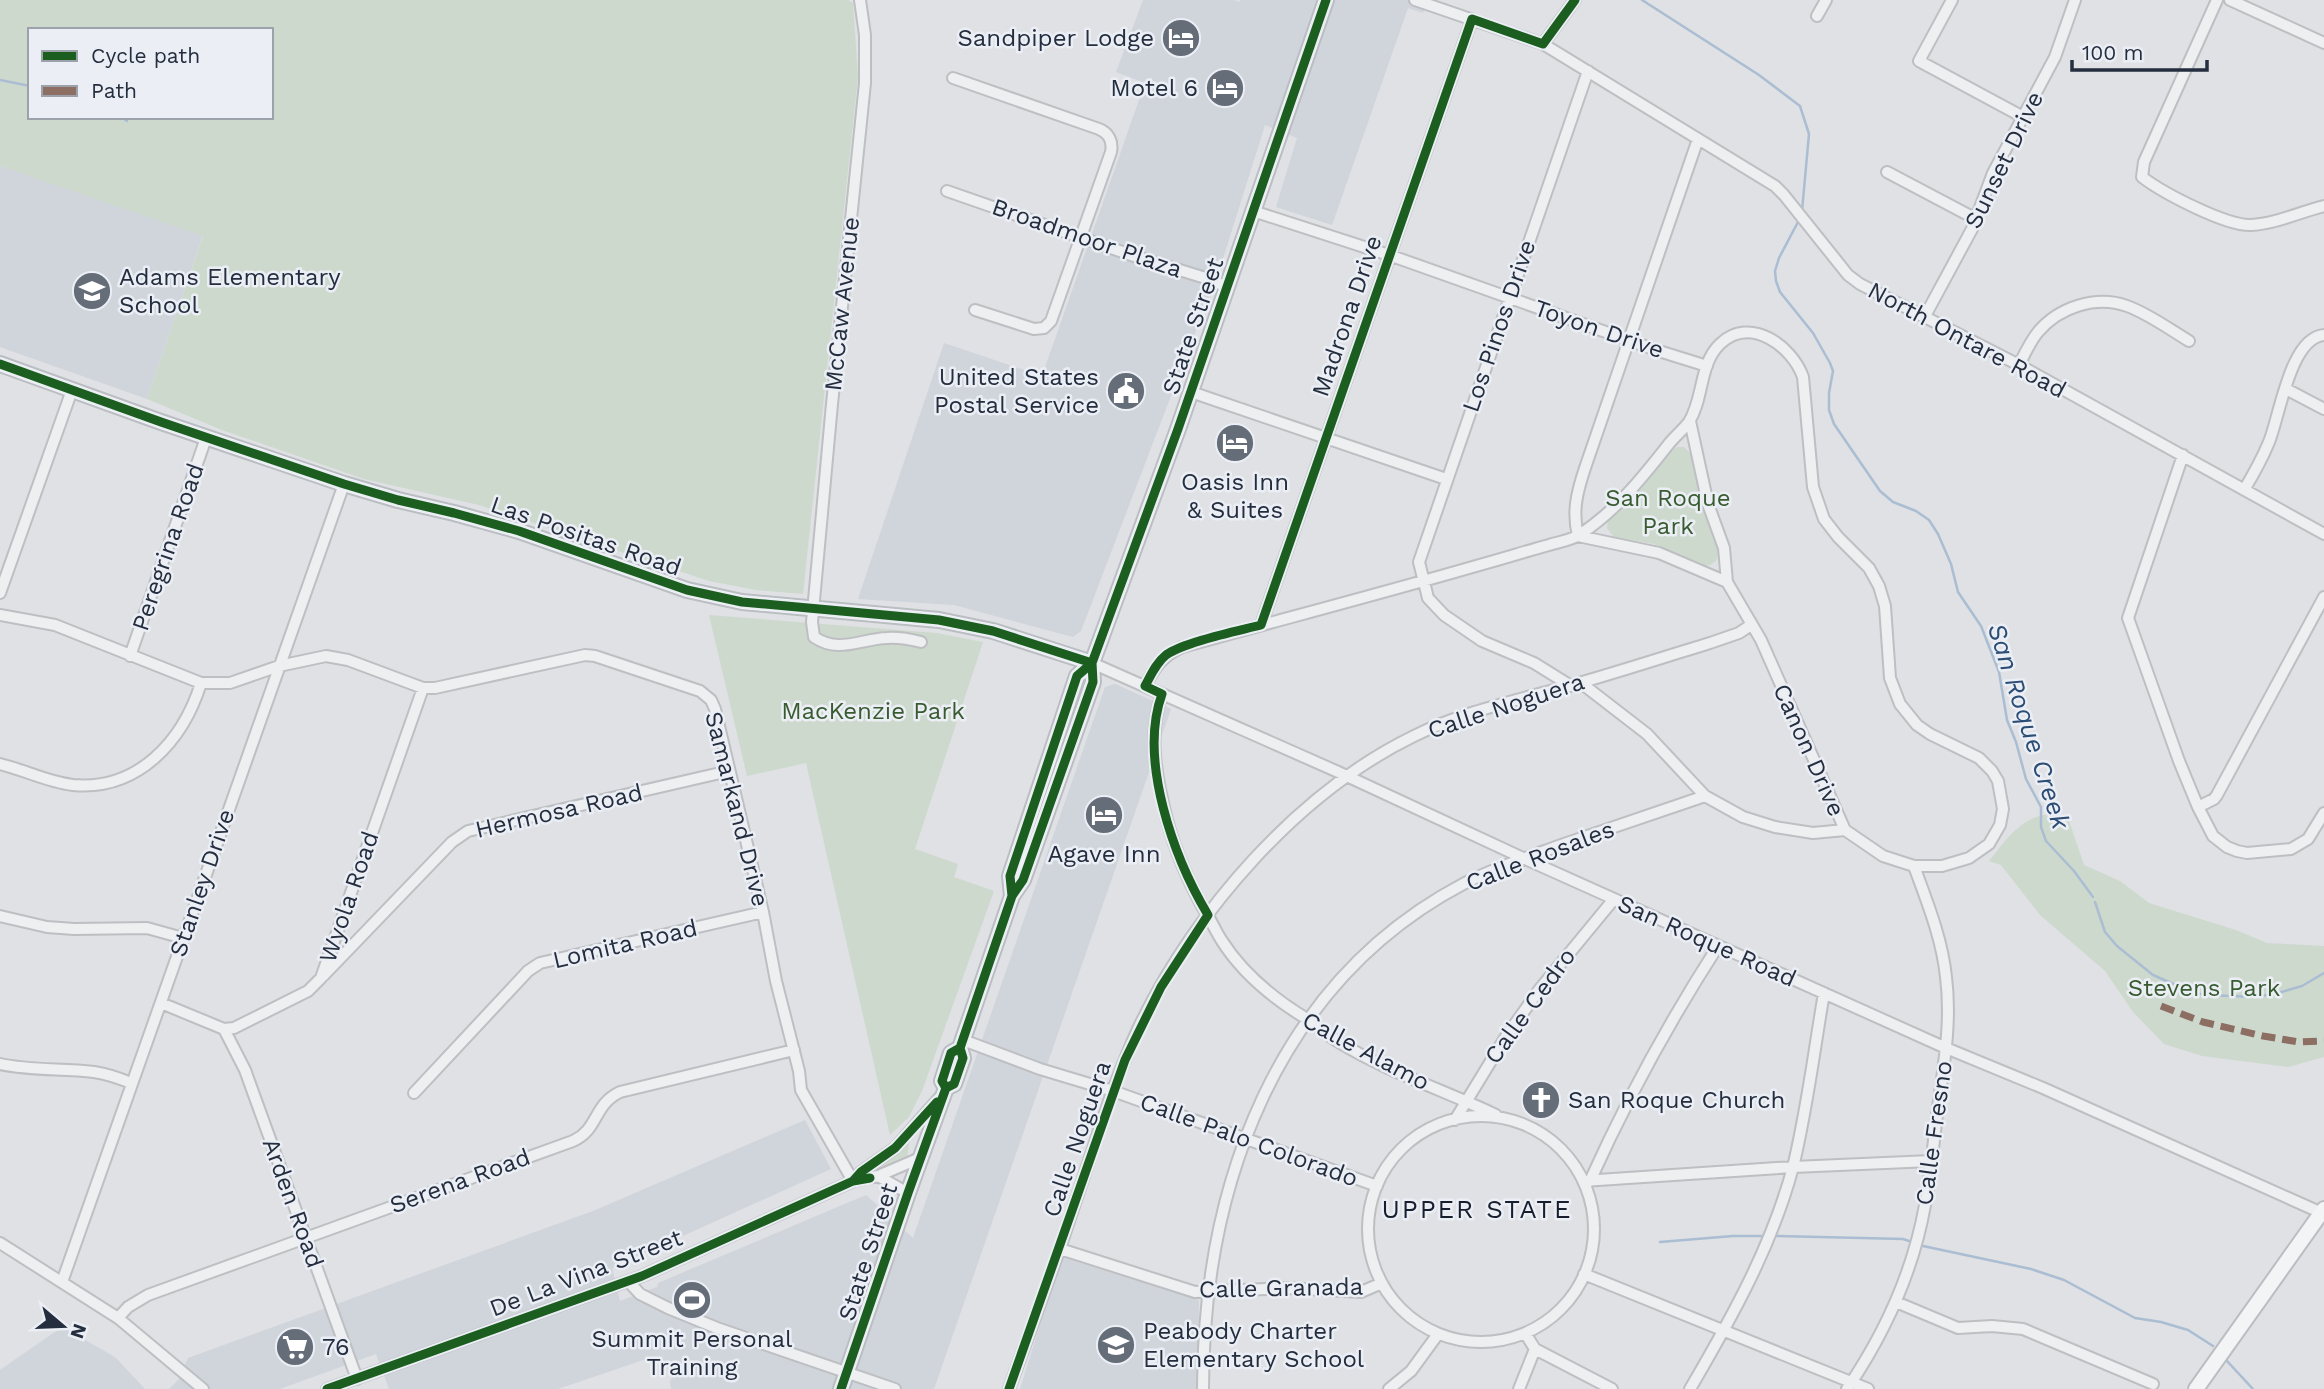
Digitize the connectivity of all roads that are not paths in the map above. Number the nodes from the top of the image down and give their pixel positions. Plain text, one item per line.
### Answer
1 (860, 0) edge
2 (1326, 0) edge
3 (1415, 0) edge
4 (1575, 0) edge
5 (1826, 0) edge
6 (1952, 0) edge
7 (2075, 0) edge
8 (2217, 0) edge
9 (2230, 0) edge
10 (1817, 16) dead end
11 (1472, 19) junction
12 (2324, 43) edge
13 (1543, 44) junction
14 (1588, 71) junction
15 (953, 78) dead end
16 (2023, 117) junction
17 (1699, 139) junction
18 (1887, 172) dead end
19 (947, 191) dead end
20 (2324, 206) edge
21 (1253, 211) junction
22 (1976, 219) junction
23 (1081, 237) junction
24 (1388, 255) junction
25 (1226, 287) junction
26 (1508, 297) junction
27 (975, 310) dead end
28 (1924, 316) junction
29 (2324, 335) edge
30 (1629, 339) junction
31 (2189, 341) dead end
32 (0, 364) edge
33 (2019, 365) junction
34 (1707, 366) junction
35 (2286, 389) junction
36 (72, 390) junction
37 (1191, 392) junction
38 (2324, 409) edge
39 (1690, 421) junction
40 (206, 438) junction
41 (1325, 438) junction
42 (2183, 455) junction
43 (1446, 479) junction
44 (344, 484) junction
45 (2244, 490) junction
46 (2324, 534) edge
47 (1578, 536) junction
48 (1423, 582) junction
49 (1727, 582) junction
50 (0, 593) edge
51 (2324, 597) edge
52 (812, 607) junction
53 (0, 615) edge
54 (1261, 625) junction
55 (1751, 625) junction
56 (921, 642) dead end
57 (130, 656) junction
58 (1092, 663) junction
59 (279, 666) junction
60 (201, 684) junction
61 (1576, 684) junction
62 (1145, 687) junction
63 (423, 688) junction
64 (1162, 694) junction
65 (0, 764) edge
66 (729, 771) junction
67 (1347, 777) junction
68 (1705, 796) junction
69 (2198, 807) junction
70 (2324, 813) edge
71 (1845, 830) junction
72 (1523, 859) junction
73 (1913, 866) junction
74 (1614, 899) junction
75 (763, 912) junction
76 (1208, 915) junction
77 (0, 916) edge
78 (183, 938) junction
79 (1718, 946) junction
80 (321, 978) junction
81 (1824, 993) junction
82 (161, 1003) junction
83 (1307, 1020) junction
84 (224, 1029) junction
85 (961, 1044) junction
86 (1946, 1048) junction
87 (794, 1050) junction
88 (0, 1064) edge
89 (131, 1083) junction
90 (946, 1090) junction
91 (1113, 1091) junction
92 (414, 1093) dead end
93 (1466, 1101) junction
94 (1502, 1118) junction
95 (1455, 1119) junction
96 (1245, 1138) junction
97 (920, 1158) junction
98 (1931, 1161) junction
99 (1793, 1167) junction
100 (878, 1176) junction
101 (853, 1181) junction
102 (1587, 1181) junction
103 (1377, 1186) junction
104 (908, 1193) junction
105 (2323, 1212) edge
106 (306, 1236) junction
107 (0, 1243) edge
108 (1060, 1249) junction
109 (1584, 1274) junction
110 (628, 1281) junction
111 (62, 1282) junction
112 (1381, 1283) junction
113 (1207, 1292) junction
114 (1896, 1302) junction
115 (118, 1318) junction
116 (1724, 1332) junction
117 (1525, 1333) junction
118 (1438, 1334) junction
119 (1535, 1349) junction
120 (848, 1372) junction
121 (357, 1379) junction
122 (2153, 1384) dead end
123 (1849, 1385) edge
124 (203, 1389) edge
125 (327, 1389) edge
126 (841, 1389) edge
127 (895, 1389) edge
128 (1009, 1389) edge
129 (1203, 1389) edge
130 (1389, 1389) edge
131 (1519, 1389) edge
132 (1612, 1389) edge
133 (1690, 1389) edge
134 (1868, 1389) edge
135 (2196, 1389) edge

1 - 52 street, McCaw Avenue
2 - 21 main road, State Street
3 - 11 street, North Ontare Road
4 - 13 street
5 - 10 street
6 - 16 street
7 - 16 street, Sunset Drive
8 - 20 street
9 - 12 street
11 - 13 street, North Ontare Road
11 - 24 street, Madrona Drive
13 - 14 street, North Ontare Road
14 - 17 street, North Ontare Road
14 - 26 street, Los Pinos Drive
15 - 23 street
16 - 22 street, Sunset Drive
17 - 28 street, North Ontare Road
17 - 30 street
18 - 22 street
19 - 23 street, Broadmoor Plaza
21 - 24 street, Toyon Drive
21 - 25 main road, State Street
22 - 28 street, Sunset Drive
23 - 25 street, Broadmoor Plaza
23 - 27 street
24 - 26 street, Toyon Drive
24 - 41 street, Madrona Drive
25 - 37 main road, State Street
26 - 30 street, Toyon Drive
26 - 43 street, Los Pinos Drive
28 - 33 street, North Ontare Road
29 - 35 street
30 - 34 street, Toyon Drive
30 - 47 street
31 - 33 street
32 - 36 main road, Las Positas Road
33 - 42 street, North Ontare Road
34 - 39 street, Canon Drive
34 - 73 street, Canon Drive
35 - 38 street
35 - 45 street
36 - 40 main road, Las Positas Road
36 - 50 street
37 - 41 street
37 - 58 main road, State Street
39 - 47 street, Canon Drive
39 - 49 street, Canon Drive
40 - 44 main road, Las Positas Road
40 - 57 street, Peregrina Road
41 - 43 street
41 - 54 street, Madrona Drive
42 - 45 street, North Ontare Road
42 - 69 street
43 - 48 street, Los Pinos Drive
44 - 52 main road, Las Positas Road
44 - 59 street, Stanley Drive
45 - 46 street, North Ontare Road
47 - 48 street, Canon Drive
47 - 49 street, Canon Drive
48 - 54 street, Canon Drive
48 - 61 street
49 - 55 street, Canon Drive
51 - 69 street
52 - 56 street, McCaw Avenue
52 - 58 main road, Las Positas Road
53 - 57 street
54 - 62 street, Canon Drive
55 - 61 street, Calle Noguera
55 - 71 street, Canon Drive
57 - 60 street
58 - 62 street, San Roque Road
58 - 85 main road, State Street
59 - 60 street, Samarkand Drive
59 - 63 street, Samarkand Drive
59 - 78 street, Stanley Drive
60 - 65 street
61 - 67 street, Calle Noguera
61 - 68 street
62 - 64 street, San Roque Road
63 - 66 street, Samarkand Drive
63 - 80 street, Wyola Road
64 - 67 street, San Roque Road
64 - 76 street, Calle Alamo
66 - 75 street, Samarkand Drive
66 - 80 street, Hermosa Road
67 - 72 street, San Roque Road
67 - 76 street, Calle Noguera
68 - 71 street
68 - 72 street, Calle Rosales
69 - 70 street
71 - 73 street, Canon Drive
72 - 74 street, San Roque Road
72 - 83 street, Calle Rosales
73 - 86 street, Calle Fresno
74 - 79 street, San Roque Road
74 - 93 street, Calle Cedro
75 - 87 street, Samarkand Drive
75 - 92 street, Lomita Road
76 - 83 street, Calle Alamo
76 - 91 street, Calle Noguera
77 - 78 street
78 - 82 street, Stanley Drive
79 - 81 street, San Roque Road
79 - 102 street
80 - 84 street, Wyola Road
81 - 86 street, San Roque Road
81 - 99 street
82 - 84 street
82 - 89 street, Stanley Drive
83 - 93 street, Calle Alamo
83 - 96 street, Calle Rosales
84 - 106 street, Arden Road
85 - 90 main road, State Street
85 - 91 street, Calle Palo Colorado
86 - 98 street, Calle Fresno
86 - 105 street, San Roque Road
87 - 101 street, Samarkand Drive
87 - 106 street, Serena Road
88 - 89 street
89 - 111 street, Stanley Drive
90 - 97 main road, State Street
90 - 101 street, De La Vina Street
91 - 96 street, Calle Palo Colorado
91 - 108 street, Calle Noguera
93 - 94 street, Calle Alamo
93 - 95 street, Calle Cedro
94 - 95 street
94 - 102 street
95 - 103 street
96 - 103 street, Calle Palo Colorado
96 - 113 street, Calle Rosales
97 - 100 street, De La Vina Street
97 - 104 main road, State Street
98 - 99 street
98 - 114 street, Calle Fresno
99 - 102 street
99 - 116 street
100 - 101 street, De La Vina Street
100 - 104 street
101 - 110 street, De La Vina Street
102 - 109 street
103 - 112 street
104 - 120 main road, State Street
105 - 135 main road
106 - 115 street, Serena Road
106 - 121 street, Arden Road
107 - 111 street
108 - 113 street, Calle Granada
108 - 128 street, Calle Noguera
109 - 116 street
109 - 117 street
110 - 120 street
110 - 121 street, De La Vina Street
111 - 115 street
112 - 113 street, Calle Granada
112 - 118 street
113 - 129 street, Calle Rosales
114 - 122 street
114 - 123 street, Calle Fresno
115 - 124 street
116 - 123 street
116 - 133 street
117 - 118 street
117 - 119 street
118 - 130 street
119 - 131 street
119 - 132 street
120 - 126 main road, State Street
120 - 127 street
121 - 125 street, De La Vina Street
123 - 134 street

